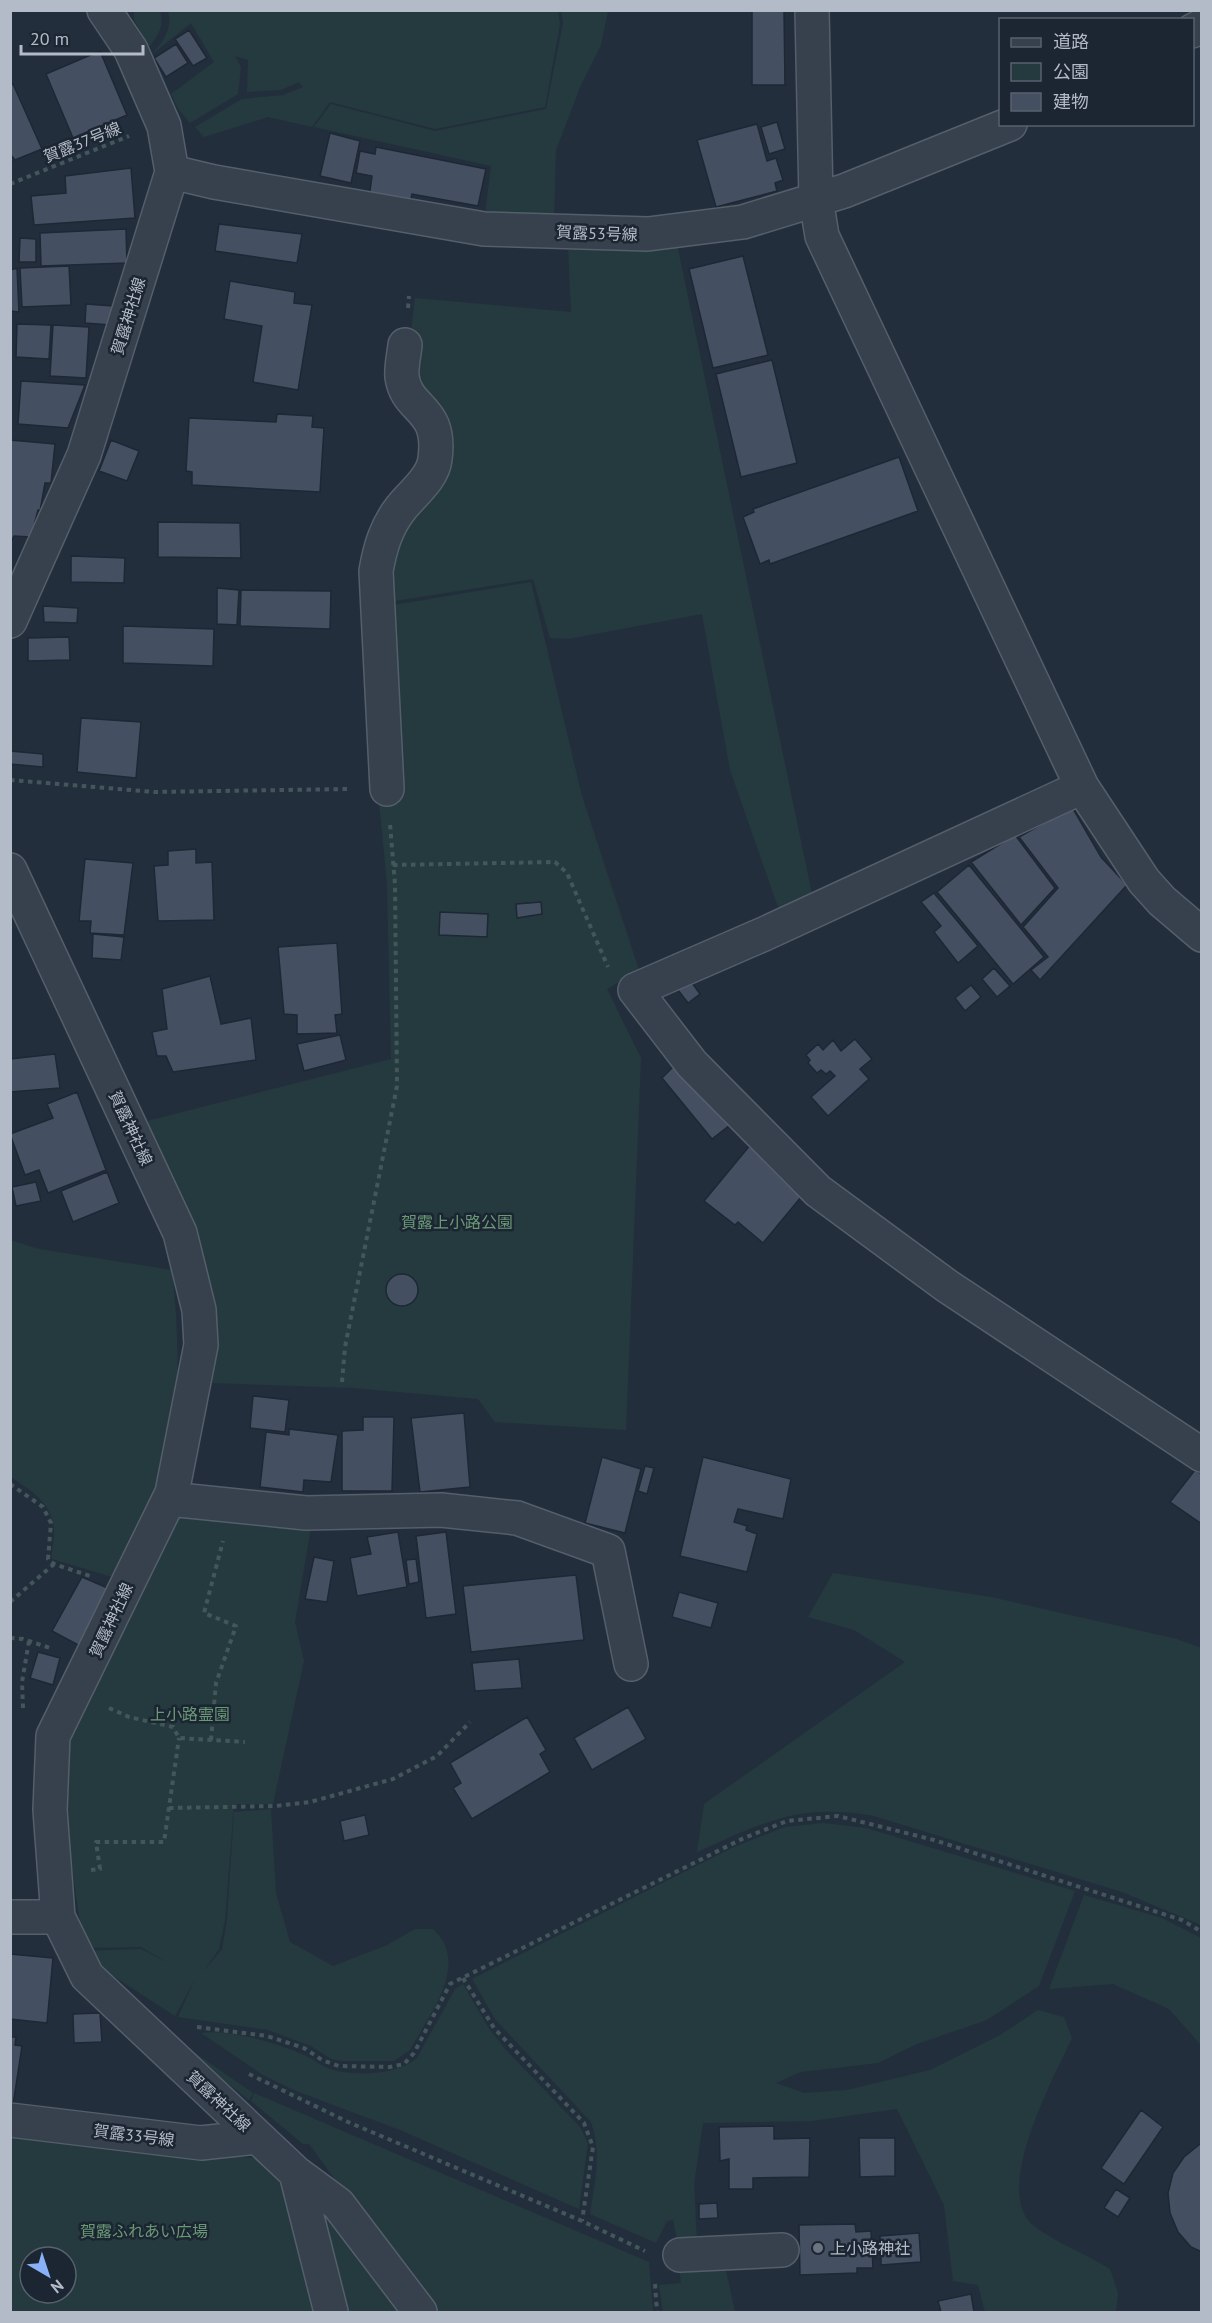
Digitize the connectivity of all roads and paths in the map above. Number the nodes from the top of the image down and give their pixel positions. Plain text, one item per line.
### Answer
1 (104, 10) edge
2 (812, 10) edge
3 (164, 126) junction
4 (1005, 126) edge
5 (172, 172) junction
6 (10, 184) edge
7 (816, 199) junction
8 (405, 345) dead end
9 (10, 621) edge
10 (10, 780) edge
11 (1082, 787) junction
12 (387, 789) junction
13 (393, 866) junction
14 (10, 870) edge
15 (1202, 935) edge
16 (635, 990) junction
17 (342, 1382) dead end
18 (1202, 1455) edge
19 (10, 1484) edge
20 (169, 1499) junction
21 (232, 1505) junction
22 (54, 1564) junction
23 (125, 1587) junction
24 (10, 1602) edge
25 (29, 1641) dead end
26 (631, 1664) dead end
27 (76, 1693) junction
28 (23, 1716) dead end
29 (470, 1722) dead end
30 (179, 1738) junction
31 (211, 1740) junction
32 (245, 1742) dead end
33 (169, 1808) junction
34 (55, 1874) junction
35 (10, 1917) edge
36 (58, 1917) junction
37 (1202, 1932) edge
38 (463, 1978) junction
39 (194, 2028) dead end
40 (246, 2072) dead end
41 (10, 2120) edge
42 (257, 2137) junction
43 (296, 2173) junction
44 (582, 2221) junction
45 (782, 2250) dead end
46 (680, 2255) joint
47 (331, 2313) edge
48 (420, 2313) edge

1 - 3 street, 賀露神社線
2 - 7 street
3 - 5 street, 賀露神社線
3 - 6 path, 賀露37号線
4 - 7 street, 賀露53号線
5 - 7 street, 賀露53号線
5 - 9 street, 賀露神社線
7 - 11 street
8 - 12 street
10 - 12 path
11 - 15 street
11 - 16 street
12 - 13 path
13 - 16 path
13 - 17 path
14 - 20 street, 賀露神社線
16 - 18 street
19 - 22 path
20 - 21 street
20 - 23 street, 賀露神社線
21 - 26 street
21 - 31 path
22 - 23 path
22 - 24 path
23 - 27 street, 賀露神社線
25 - 28 path
27 - 30 path
27 - 34 street, 賀露神社線
29 - 33 path
30 - 31 path
30 - 33 path
31 - 32 path
33 - 34 path
34 - 36 street, 賀露神社線
35 - 36 street
36 - 42 street, 賀露神社線
37 - 38 path
38 - 39 path
38 - 44 path
40 - 44 path
41 - 42 street, 賀露33号線
42 - 43 street, 賀露神社線
43 - 47 street
43 - 48 street, 賀露神社線
44 - 46 path
45 - 46 street

